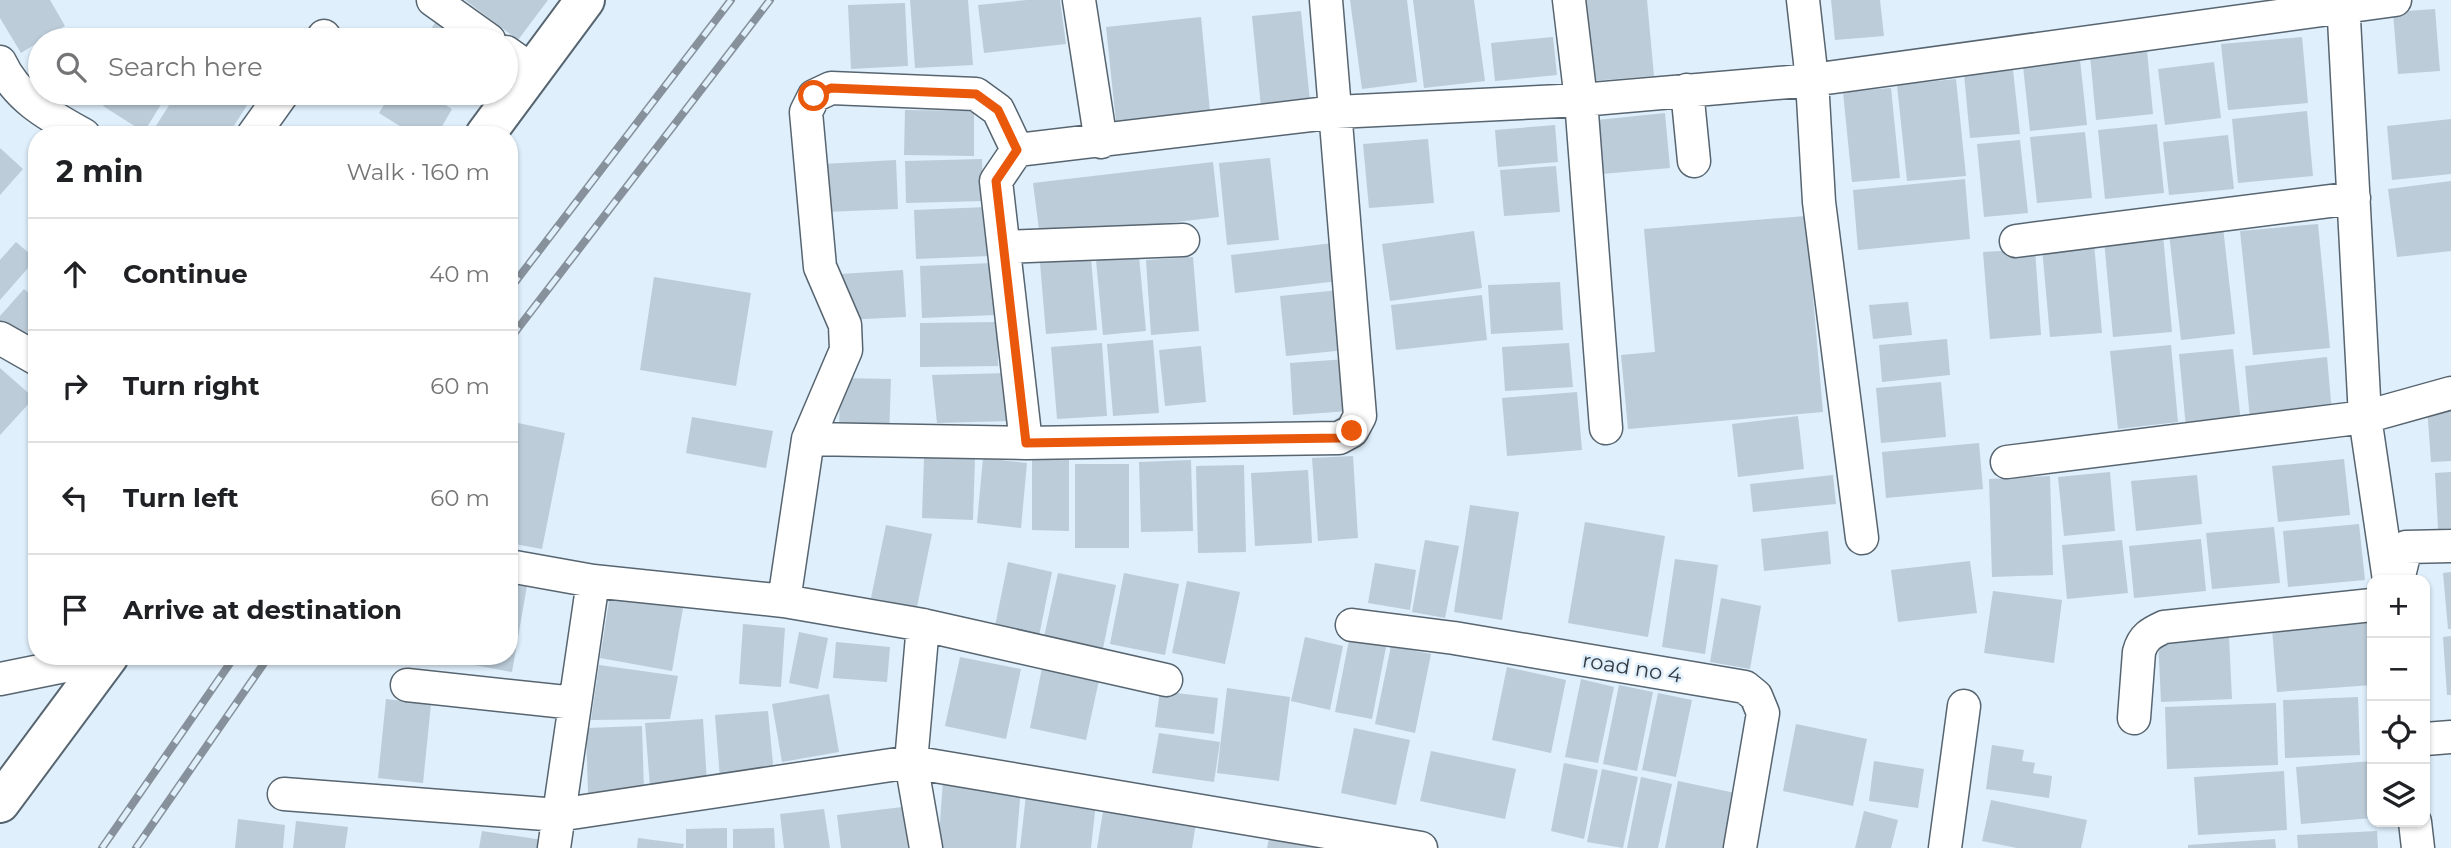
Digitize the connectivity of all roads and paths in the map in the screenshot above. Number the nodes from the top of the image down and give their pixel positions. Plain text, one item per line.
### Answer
1 (433, 0) edge
2 (584, 0) edge
3 (1326, 0) edge
4 (1569, 0) edge
5 (1803, 0) edge
6 (2395, 0) edge
7 (1089, 1) edge
8 (2344, 3) edge
9 (472, 28) edge
10 (519, 62) edge
11 (3, 76) edge
12 (1812, 80) junction
13 (1687, 90) junction
14 (28, 100) edge
15 (1581, 100) junction
16 (34, 105) edge
17 (274, 105) edge
18 (499, 105) edge
19 (1336, 112) junction
20 (68, 126) edge
21 (259, 126) edge
22 (489, 126) edge
23 (1101, 142) junction
24 (1017, 150) junction
25 (1694, 161) dead end
26 (2354, 198) junction
27 (1183, 240) dead end
28 (2017, 241) dead end
29 (1006, 247) junction
30 (1, 342) edge
31 (28, 355) edge
32 (2451, 393) edge
33 (2365, 416) junction
34 (1606, 428) dead end
35 (808, 439) junction
36 (1026, 443) junction
37 (2007, 462) dead end
38 (1862, 538) dead end
39 (2451, 546) edge
40 (518, 568) edge
41 (2388, 575) edge
42 (2399, 575) edge
43 (593, 581) junction
44 (784, 601) junction
45 (2367, 606) edge
46 (923, 625) junction
47 (1352, 625) dead end
48 (69, 665) edge
49 (103, 665) edge
50 (0, 679) edge
51 (1166, 680) dead end
52 (407, 685) dead end
53 (575, 703) junction
54 (1964, 706) dead end
55 (2134, 718) dead end
56 (2451, 737) edge
57 (2430, 739) edge
58 (911, 762) junction
59 (284, 794) dead end
60 (0, 803) edge
61 (558, 816) junction
62 (2415, 827) edge
63 (555, 848) edge
64 (926, 848) edge
65 (1420, 848) edge
66 (1740, 848) edge
67 (1945, 848) edge
68 (2417, 848) edge

1 - 9 street
2 - 10 street
3 - 19 street
4 - 15 street
5 - 12 street
6 - 8 street
7 - 23 street
8 - 12 street
8 - 26 street
11 - 14 street
12 - 13 street
12 - 38 street
13 - 15 street
13 - 25 street
15 - 19 street
15 - 34 street
16 - 20 street
17 - 21 street
18 - 22 street
19 - 23 street
19 - 36 street
23 - 24 street
24 - 29 street
24 - 35 street
26 - 28 street
26 - 33 street
27 - 29 street
29 - 36 street
30 - 31 street
32 - 33 street
33 - 37 street
33 - 41 street
35 - 36 street
35 - 44 street
39 - 42 street
40 - 43 street
43 - 44 street
43 - 53 street
44 - 46 street
45 - 55 street
46 - 51 street
46 - 58 street
47 - 66 street, road no 4
48 - 50 street
49 - 60 street
52 - 53 street
53 - 61 street
54 - 67 street
56 - 57 street
58 - 61 street
58 - 64 street
58 - 65 street
59 - 61 street
61 - 63 street
62 - 68 street

